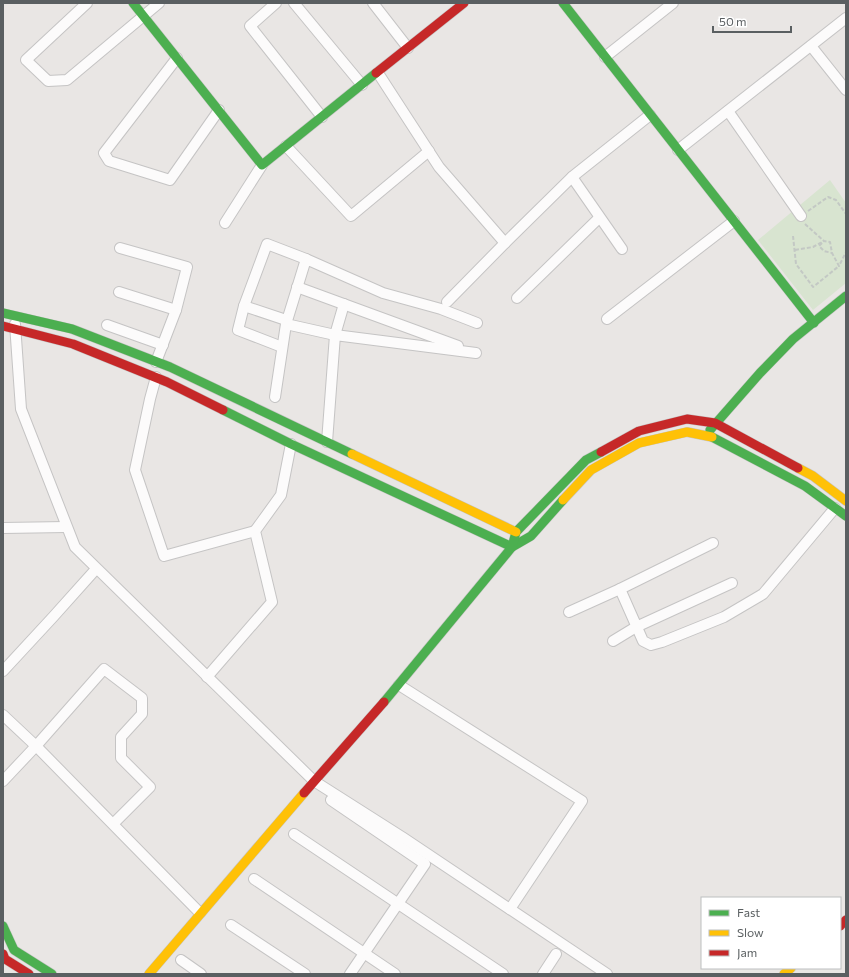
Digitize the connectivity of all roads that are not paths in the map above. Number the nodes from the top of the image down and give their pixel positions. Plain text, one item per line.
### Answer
1 (87, 3) edge
2 (133, 3) edge
3 (159, 3) edge
4 (276, 3) edge
5 (294, 3) edge
6 (372, 3) edge
7 (464, 3) edge
8 (563, 3) edge
9 (673, 3) edge
10 (144, 16) junction
11 (846, 18) edge
12 (811, 46) junction
13 (408, 48) junction
14 (605, 57) junction
15 (177, 58) junction
16 (378, 73) junction
17 (362, 85) junction
18 (846, 90) edge
19 (219, 110) junction
20 (728, 111) junction
21 (650, 115) junction
22 (322, 117) junction
23 (286, 146) junction
24 (678, 150) junction
25 (429, 152) junction
26 (262, 165) junction
27 (572, 178) junction
28 (801, 216) road end
29 (599, 218) junction
30 (734, 221) junction
31 (225, 223) dead end
32 (505, 243) junction
33 (120, 248) dead end
34 (622, 250) dead end
35 (306, 259) junction
36 (297, 287) junction
37 (119, 292) dead end
38 (846, 296) edge
39 (517, 298) dead end
40 (447, 302) dead end
41 (344, 304) junction
42 (244, 306) junction
43 (176, 310) junction
44 (3, 313) edge
45 (15, 316) junction
46 (607, 319) dead end
47 (286, 322) junction
48 (477, 323) dead end
49 (814, 323) junction
50 (106, 325) dead end
51 (3, 326) edge
52 (14, 329) junction
53 (335, 335) junction
54 (163, 345) junction
55 (282, 347) junction
56 (156, 362) junction
57 (156, 377) junction
58 (276, 397) dead end
59 (715, 423) junction
60 (707, 436) junction
61 (327, 442) junction
62 (291, 444) junction
63 (846, 501) edge
64 (835, 508) junction
65 (846, 516) edge
66 (66, 527) junction
67 (3, 528) edge
68 (255, 531) junction
69 (516, 532) junction
70 (713, 543) dead end
71 (512, 547) junction
72 (96, 569) junction
73 (732, 583) dead end
74 (620, 589) junction
75 (569, 612) dead end
76 (636, 627) junction
77 (613, 641) dead end
78 (3, 671) edge
79 (207, 677) junction
80 (399, 685) junction
81 (3, 715) edge
82 (36, 746) junction
83 (3, 781) edge
84 (314, 781) junction
85 (331, 800) dead end
86 (114, 823) junction
87 (294, 834) dead end
88 (254, 879) dead end
89 (398, 905) junction
90 (510, 909) junction
91 (200, 913) junction
92 (231, 924) dead end
93 (3, 926) edge
94 (14, 950) junction
95 (364, 953) junction
96 (556, 954) dead end
97 (4, 957) edge
98 (181, 960) dead end
99 (24, 972) edge
100 (52, 974) edge
101 (149, 974) edge
102 (201, 974) edge
103 (305, 974) edge
104 (350, 974) edge
105 (395, 974) edge
106 (503, 974) edge
107 (544, 974) edge
108 (607, 974) edge

1 - 10 street
2 - 10 street
3 - 10 street
4 - 22 street
5 - 17 street
6 - 13 street
7 - 13 street
8 - 14 street
9 - 14 street
10 - 15 street
11 - 12 street
12 - 18 street
12 - 20 street
13 - 16 street
14 - 21 street
15 - 19 street
15 - 19 street
16 - 17 street
16 - 25 street
17 - 22 street
19 - 26 street
20 - 24 street
20 - 28 street
21 - 24 street
21 - 27 street
22 - 23 street
23 - 25 street
23 - 26 street
24 - 30 street
25 - 32 street
26 - 31 street
27 - 29 street
27 - 32 street
29 - 34 street
29 - 39 street
30 - 46 street
30 - 49 street
32 - 40 street
33 - 43 street
35 - 36 street
35 - 42 street
35 - 48 street
36 - 41 street
36 - 47 street
37 - 43 street
38 - 49 street
41 - 53 street
41 - 53 street
42 - 47 street
42 - 55 street
43 - 54 street
44 - 45 street
45 - 52 street
45 - 56 street
47 - 53 street
47 - 55 street
49 - 59 street
50 - 54 street
51 - 52 street
52 - 57 street
52 - 66 street
53 - 61 street
54 - 56 street
55 - 58 street
56 - 61 street
57 - 62 street
57 - 68 street
59 - 60 street
59 - 63 street
59 - 69 street
60 - 64 street
60 - 71 street
61 - 69 street
62 - 68 street
62 - 71 street
64 - 65 street
64 - 76 street
66 - 67 street
66 - 72 street
68 - 79 street
69 - 71 street
70 - 74 street
71 - 80 street
72 - 78 street
72 - 79 street
73 - 76 street
74 - 75 street
74 - 76 street
76 - 77 street
79 - 84 street
80 - 84 street
80 - 90 street
81 - 82 street
82 - 83 street
82 - 86 street
82 - 86 street
84 - 90 street
84 - 91 street
85 - 89 street
86 - 91 street
87 - 89 street
88 - 95 street
89 - 95 street
89 - 106 street
90 - 108 street
91 - 101 street
92 - 103 street
93 - 94 street
94 - 97 street
94 - 100 street
95 - 104 street
95 - 105 street
96 - 107 street
97 - 99 street
98 - 102 street

